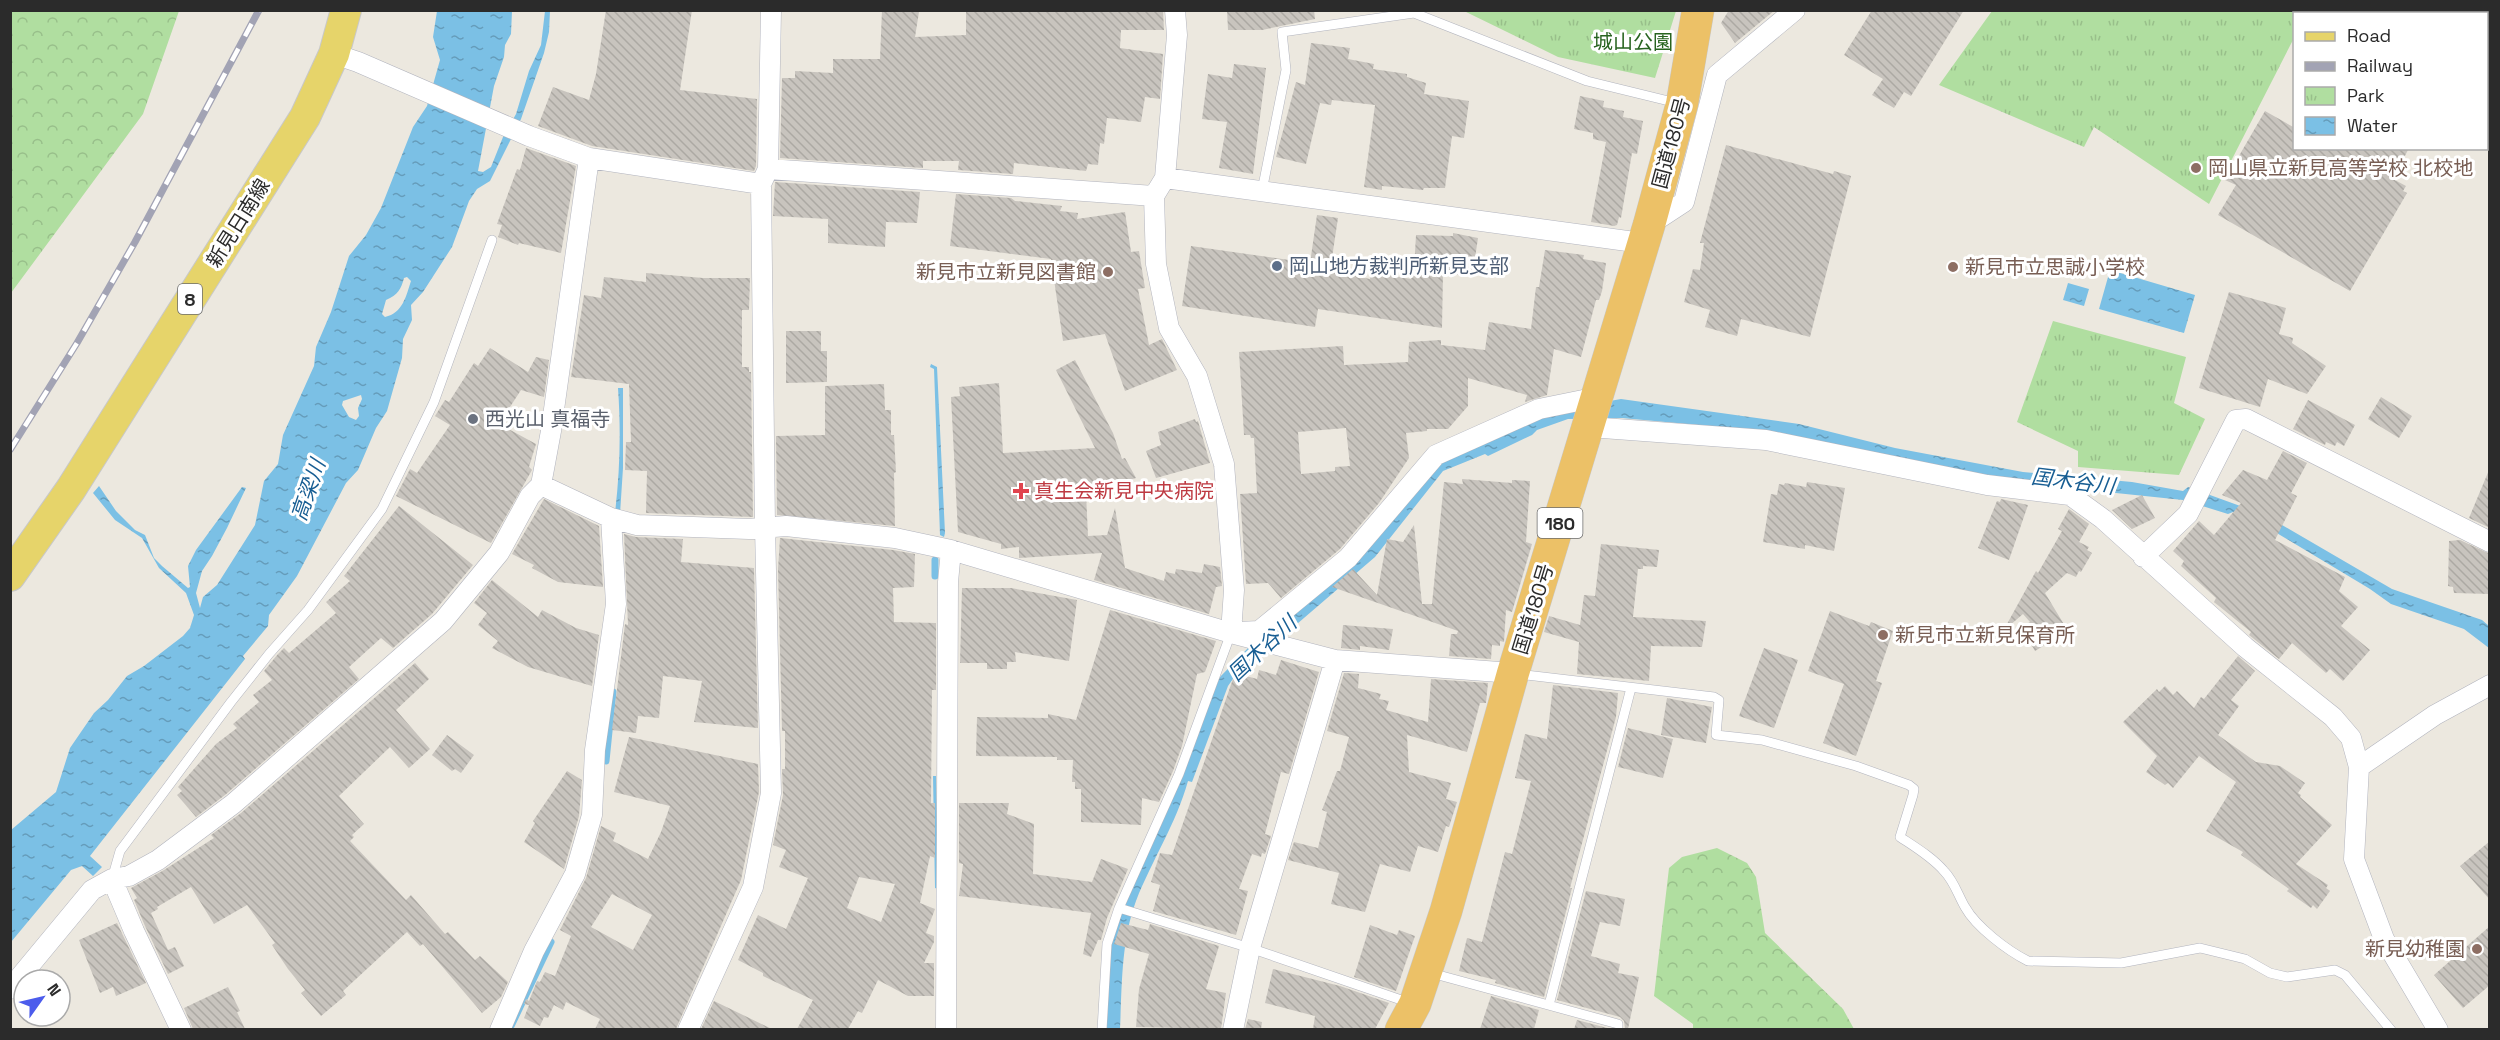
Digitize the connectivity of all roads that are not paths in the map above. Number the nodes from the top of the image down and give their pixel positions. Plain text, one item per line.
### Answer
1 (346, 10) edge
2 (771, 10) edge
3 (1175, 10) edge
4 (1698, 10) edge
5 (1795, 10) edge
6 (346, 58) junction
7 (1682, 104) junction
8 (589, 158) junction
9 (765, 176) junction
10 (1165, 178) junction
11 (1262, 191) junction
12 (1154, 196) junction
13 (1646, 234) junction
14 (492, 240) dead end
15 (1598, 397) junction
16 (1589, 427) junction
17 (541, 485) junction
18 (611, 518) junction
19 (765, 527) junction
20 (2490, 542) edge
21 (951, 550) junction
22 (2143, 557) junction
23 (10, 576) edge
24 (1231, 633) junction
25 (1335, 660) junction
26 (1513, 673) junction
27 (2490, 685) edge
28 (1631, 688) junction
29 (2359, 766) junction
30 (112, 879) junction
31 (1119, 908) junction
32 (1250, 948) junction
33 (1426, 972) junction
34 (10, 989) edge
35 (1549, 1005) junction
36 (1411, 1021) edge
37 (181, 1029) edge
38 (500, 1029) edge
39 (688, 1029) edge
40 (946, 1029) edge
41 (1102, 1029) edge
42 (1233, 1029) edge
43 (1617, 1029) edge
44 (2391, 1029) edge
45 (2438, 1029) edge

1 - 6 main road, 新見日南線 / 8
2 - 9 street
3 - 10 street
4 - 7 highway, 国道180号 / 180
5 - 13 street
6 - 8 street
6 - 23 main road, 新見日南線 / 8
7 - 11 lane
7 - 13 highway, 国道180号 / 180
8 - 9 street
8 - 17 street
9 - 12 street
9 - 19 street
10 - 11 street
10 - 12 street
11 - 13 street
12 - 24 street
13 - 15 highway, 国道180号 / 180
14 - 30 lane
15 - 16 highway, 国道180号 / 180
15 - 24 street
16 - 22 street
16 - 26 highway, 国道180号 / 180
17 - 18 street
17 - 30 street
18 - 19 street
18 - 38 street
19 - 21 street
19 - 39 street
20 - 22 street
21 - 24 street
21 - 40 street
22 - 29 street
24 - 25 street
24 - 31 lane
25 - 26 street
25 - 32 street
26 - 28 lane
26 - 33 highway, 国道180号 / 180
27 - 29 street
28 - 35 lane
28 - 44 lane
29 - 45 street
30 - 34 street
30 - 37 street
31 - 32 lane
31 - 41 lane
32 - 36 lane
32 - 42 street
33 - 35 lane
33 - 36 highway, 国道180号 / 180
35 - 43 lane

